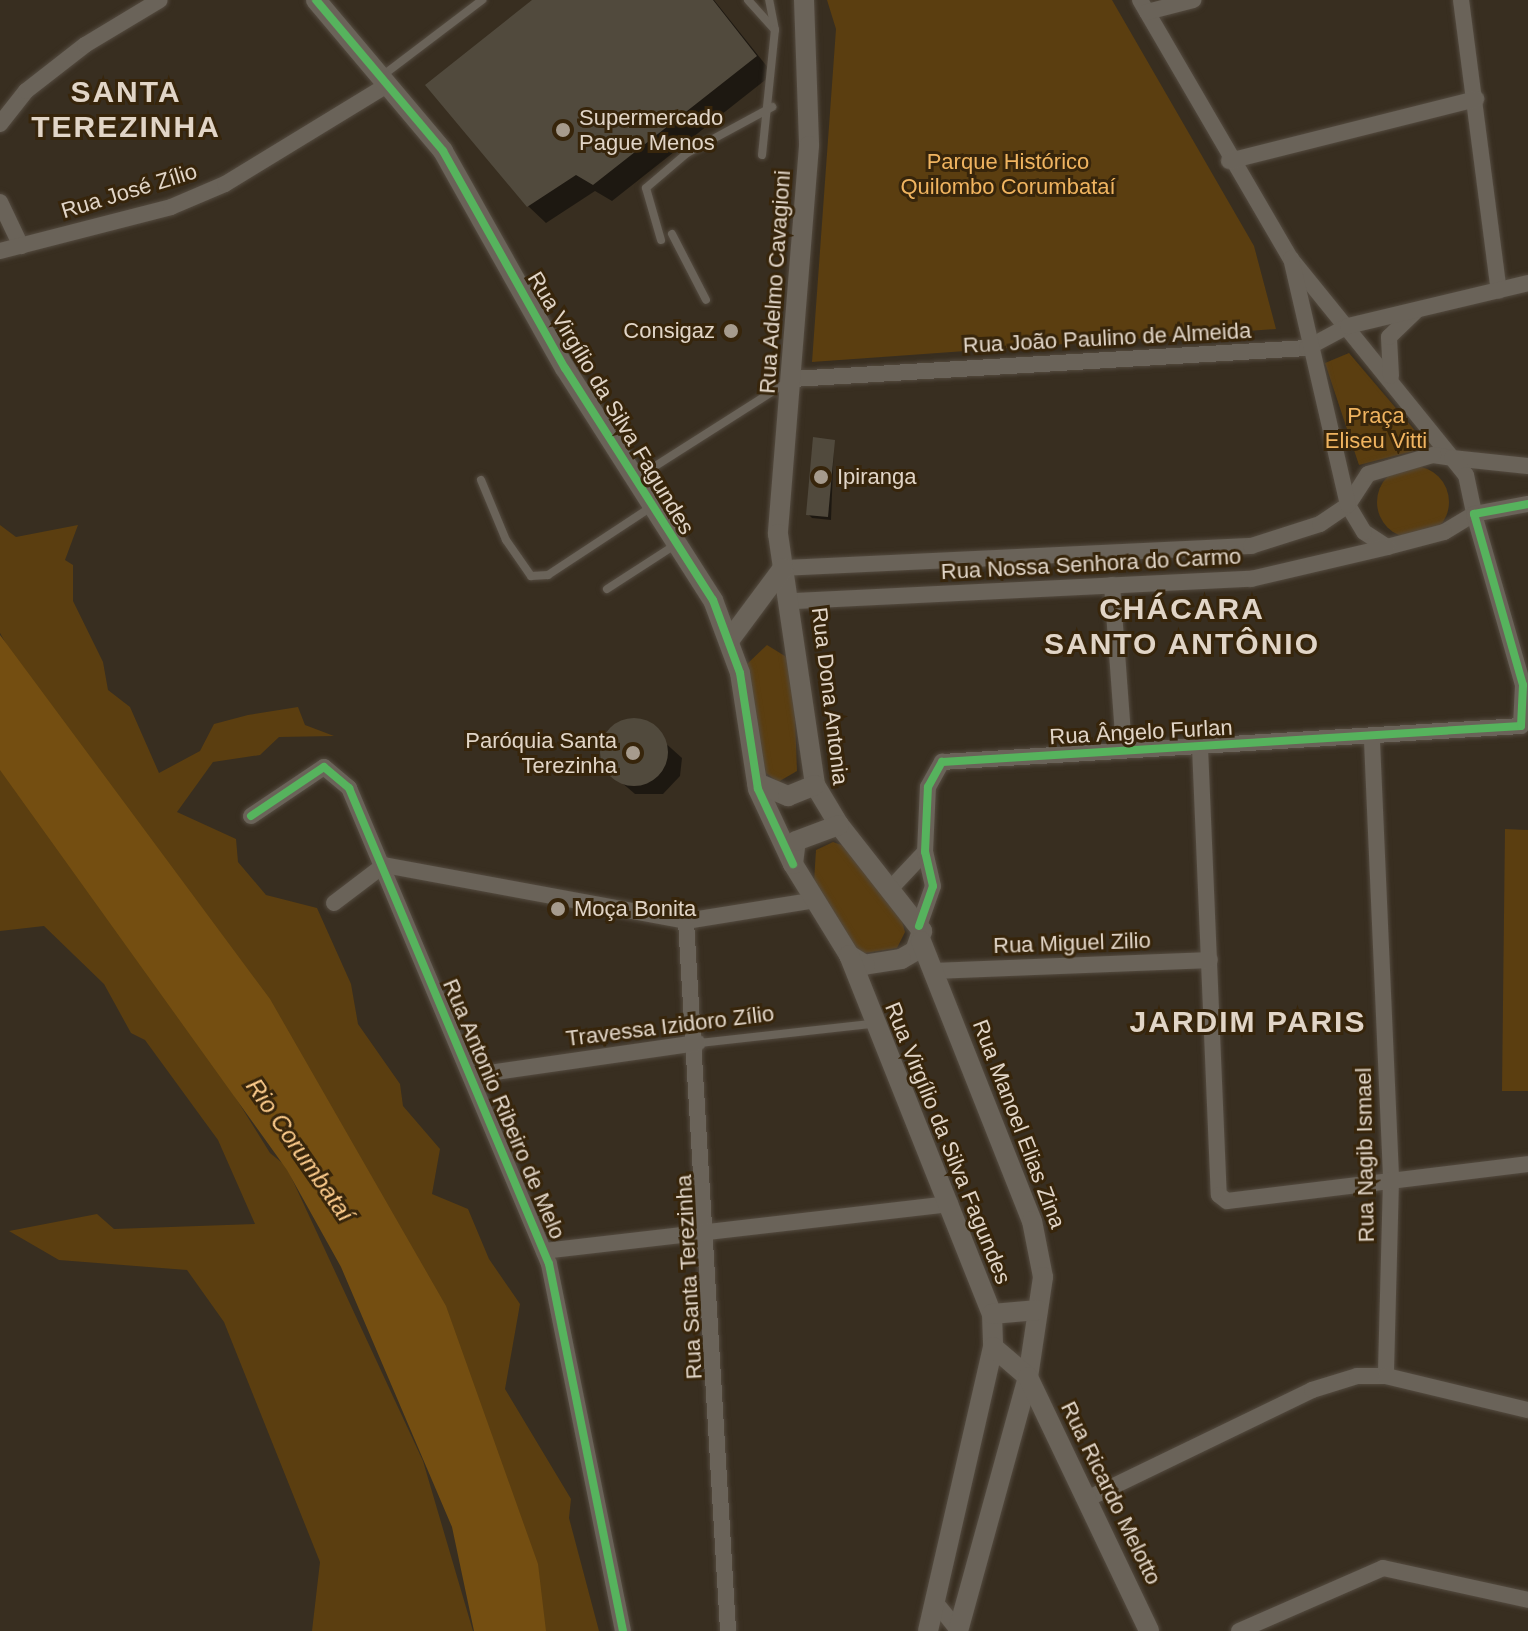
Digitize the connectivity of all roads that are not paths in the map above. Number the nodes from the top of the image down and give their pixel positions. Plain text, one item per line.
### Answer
1 (160, 0) edge
2 (316, 0) edge
3 (482, 0) edge
4 (748, 0) edge
5 (769, 0) edge
6 (804, 0) edge
7 (1193, 0) edge
8 (1461, 0) edge
9 (1143, 6) edge
10 (775, 30) junction
11 (384, 80) junction
12 (1476, 99) junction
13 (772, 107) junction
14 (0, 124) edge
15 (762, 155) dead end
16 (1229, 161) junction
17 (0, 202) edge
18 (672, 234) dead end
19 (661, 240) dead end
20 (21, 246) junction
21 (0, 251) edge
22 (1291, 259) junction
23 (1528, 283) edge
24 (1499, 291) junction
25 (706, 300) dead end
26 (1417, 311) junction
27 (1348, 326) junction
28 (1307, 348) junction
29 (1391, 377) junction
30 (793, 379) junction
31 (1452, 458) junction
32 (1528, 466) edge
33 (481, 480) dead end
34 (634, 480) junction
35 (1528, 504) edge
36 (1348, 505) junction
37 (651, 507) junction
38 (1474, 514) junction
39 (675, 545) junction
40 (1387, 547) junction
41 (783, 568) junction
42 (1112, 585) junction
43 (607, 589) dead end
44 (793, 601) junction
45 (731, 638) junction
46 (1372, 741) junction
47 (1200, 747) junction
48 (1124, 750) junction
49 (757, 783) junction
50 (815, 785) junction
51 (251, 816) dead end
52 (839, 825) junction
53 (925, 852) junction
54 (793, 864) junction
55 (384, 865) junction
56 (892, 887) junction
57 (815, 900) junction
58 (334, 903) dead end
59 (686, 921) junction
60 (920, 934) junction
61 (849, 955) junction
62 (1210, 960) junction
63 (935, 971) junction
64 (871, 1024) junction
65 (698, 1043) junction
66 (475, 1075) junction
67 (1528, 1164) edge
68 (1391, 1180) junction
69 (950, 1204) junction
70 (708, 1230) junction
71 (544, 1251) junction
72 (1038, 1310) junction
73 (992, 1314) junction
74 (993, 1347) junction
75 (1386, 1376) junction
76 (1028, 1377) junction
77 (1528, 1410) edge
78 (1089, 1498) junction
79 (1527, 1595) edge
80 (936, 1603) junction
81 (958, 1630) edge
82 (623, 1631) edge
83 (728, 1631) edge
84 (928, 1631) edge
85 (1149, 1631) edge
86 (1239, 1631) edge

1 - 14 street
2 - 11 street, Rua Virgílio da Silva Fagundes
3 - 11 lane
4 - 10 lane
5 - 10 lane
6 - 30 street, Rua Adelmo Cavagioni
7 - 9 street
8 - 12 street
9 - 16 street
10 - 13 lane
11 - 20 street, Rua José Zílio
11 - 34 street, Rua Virgílio da Silva Fagundes
12 - 16 street
12 - 24 street
13 - 15 lane
13 - 19 lane
16 - 22 street
17 - 20 street
18 - 25 lane
20 - 21 street, Rua José Zílio
22 - 27 street
22 - 28 street
23 - 24 street, Rua João Paulino de Almeida
24 - 26 street, Rua João Paulino de Almeida
26 - 27 street, Rua João Paulino de Almeida
26 - 29 street
27 - 28 street, Rua João Paulino de Almeida
27 - 29 street
28 - 30 street, Rua João Paulino de Almeida
28 - 36 street
29 - 31 street
30 - 34 lane
30 - 41 street, Rua Adelmo Cavagioni
31 - 32 street
31 - 36 street
31 - 38 street
33 - 37 lane
34 - 37 street, Rua Virgílio da Silva Fagundes
35 - 38 street
36 - 40 street
36 - 41 street, Rua Nossa Senhora do Carmo
37 - 39 street, Rua Virgílio da Silva Fagundes
38 - 40 street
38 - 46 street, Rua Ângelo Furlan
39 - 43 lane
39 - 45 street, Rua Virgílio da Silva Fagundes
40 - 42 street, Rua Nossa Senhora do Carmo
41 - 44 street, Rua Dona Antonia
41 - 45 street
42 - 44 street, Rua Nossa Senhora do Carmo
42 - 48 street
44 - 50 street, Rua Dona Antonia
45 - 49 street, Rua Virgílio da Silva Fagundes
46 - 47 street, Rua Ângelo Furlan
46 - 68 street, Rua Nagib Ismael
47 - 48 street, Rua Ângelo Furlan
47 - 62 street
48 - 53 street, Rua Ângelo Furlan
49 - 50 street
49 - 54 street, Rua Virgílio da Silva Fagundes
50 - 52 street, Rua Dona Antonia
51 - 55 street, Rua Antonio Ribeiro de Melo
52 - 54 street
52 - 56 street, Rua Dona Antonia
53 - 56 street
53 - 60 street
54 - 57 street, Rua Virgílio da Silva Fagundes
55 - 58 street
55 - 59 street
55 - 66 street, Rua Antonio Ribeiro de Melo
56 - 60 street, Rua Manoel Elias Zina
57 - 59 street
57 - 61 street, Rua Virgílio da Silva Fagundes
59 - 65 street, Rua Santa Terezinha
60 - 61 street
60 - 63 street, Rua Manoel Elias Zina
61 - 64 street, Rua Virgílio da Silva Fagundes
62 - 63 street, Rua Miguel Zilio
62 - 68 street
63 - 72 street, Rua Manoel Elias Zina
64 - 65 lane, Travessa Izidoro Zílio
64 - 69 street, Rua Virgílio da Silva Fagundes
65 - 66 street, Travessa Izidoro Zílio
65 - 70 street, Rua Santa Terezinha
66 - 71 street, Rua Antonio Ribeiro de Melo
67 - 68 street
68 - 75 street, Rua Nagib Ismael
69 - 70 street
69 - 73 street, Rua Virgílio da Silva Fagundes
70 - 71 street
70 - 83 street, Rua Santa Terezinha
71 - 82 street, Rua Antonio Ribeiro de Melo
72 - 73 street
72 - 76 street, Rua Manoel Elias Zina
73 - 74 street, Rua Virgílio da Silva Fagundes
74 - 76 street
74 - 80 street, Rua Virgílio da Silva Fagundes
75 - 77 street
75 - 78 street
76 - 78 street, Rua Ricardo Melotto
76 - 81 street
78 - 85 street, Rua Ricardo Melotto
79 - 86 street
80 - 81 street
80 - 84 street, Rua Virgílio da Silva Fagundes

